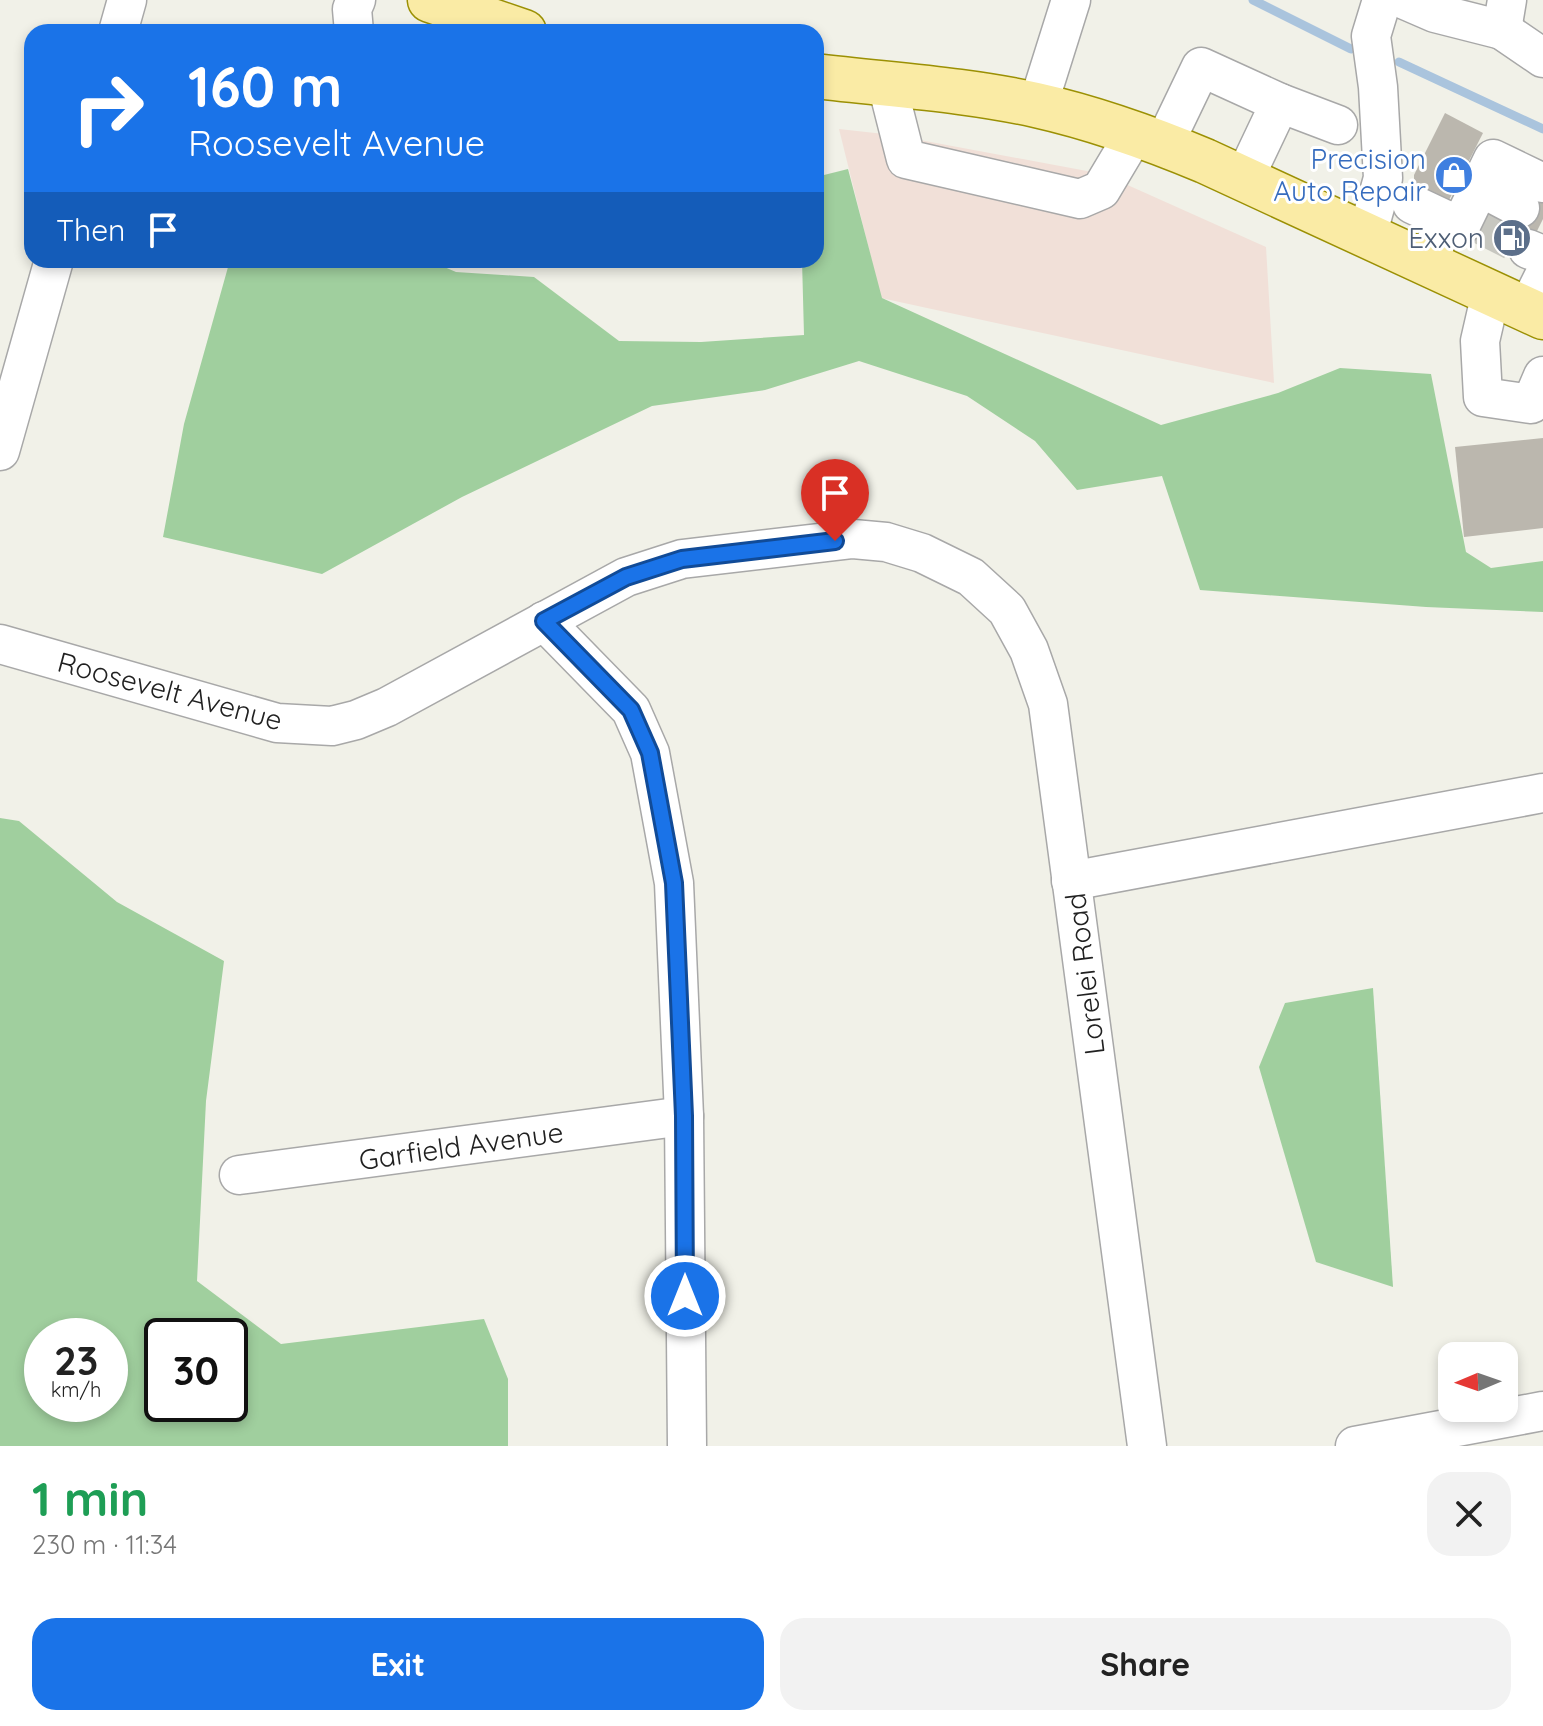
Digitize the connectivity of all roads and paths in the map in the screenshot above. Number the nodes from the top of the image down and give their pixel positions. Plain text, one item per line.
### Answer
1 (127, 0) edge
2 (356, 0) edge
3 (430, 0) edge
4 (1071, 0) edge
5 (1382, 0) edge
6 (1405, 0) edge
7 (1505, 15) edge
8 (120, 24) edge
9 (353, 24) edge
10 (500, 24) edge
11 (1543, 58) edge
12 (824, 77) edge
13 (887, 84) junction
14 (1280, 103) junction
15 (1038, 105) junction
16 (1338, 125) dead end
17 (1150, 139) junction
18 (1244, 179) junction
19 (1367, 236) junction
20 (1532, 253) edge
21 (1426, 264) junction
22 (52, 268) edge
23 (1543, 376) edge
24 (0, 451) edge
25 (544, 621) junction
26 (0, 644) edge
27 (1543, 793) edge
28 (1071, 881) junction
29 (684, 1116) junction
30 (239, 1175) dead end
31 (1543, 1411) edge
32 (687, 1446) edge
33 (1147, 1446) edge
34 (1355, 1446) edge

1 - 8 street
2 - 9 street
3 - 10 main road
4 - 15 street
5 - 19 street
6 - 7 street
7 - 11 street
12 - 13 main road
13 - 15 main road
13 - 17 street
14 - 16 street
14 - 17 street
14 - 18 street
15 - 17 main road
17 - 18 main road
18 - 19 main road
19 - 21 main road
20 - 21 main road
20 - 21 street
20 - 23 street
22 - 24 street
25 - 26 street, Roosevelt Avenue
25 - 28 street, Roosevelt Avenue
25 - 29 street
27 - 28 street, Lorelei Road
28 - 33 street, Lorelei Road
29 - 30 street, Garfield Avenue
29 - 32 street
31 - 34 street

